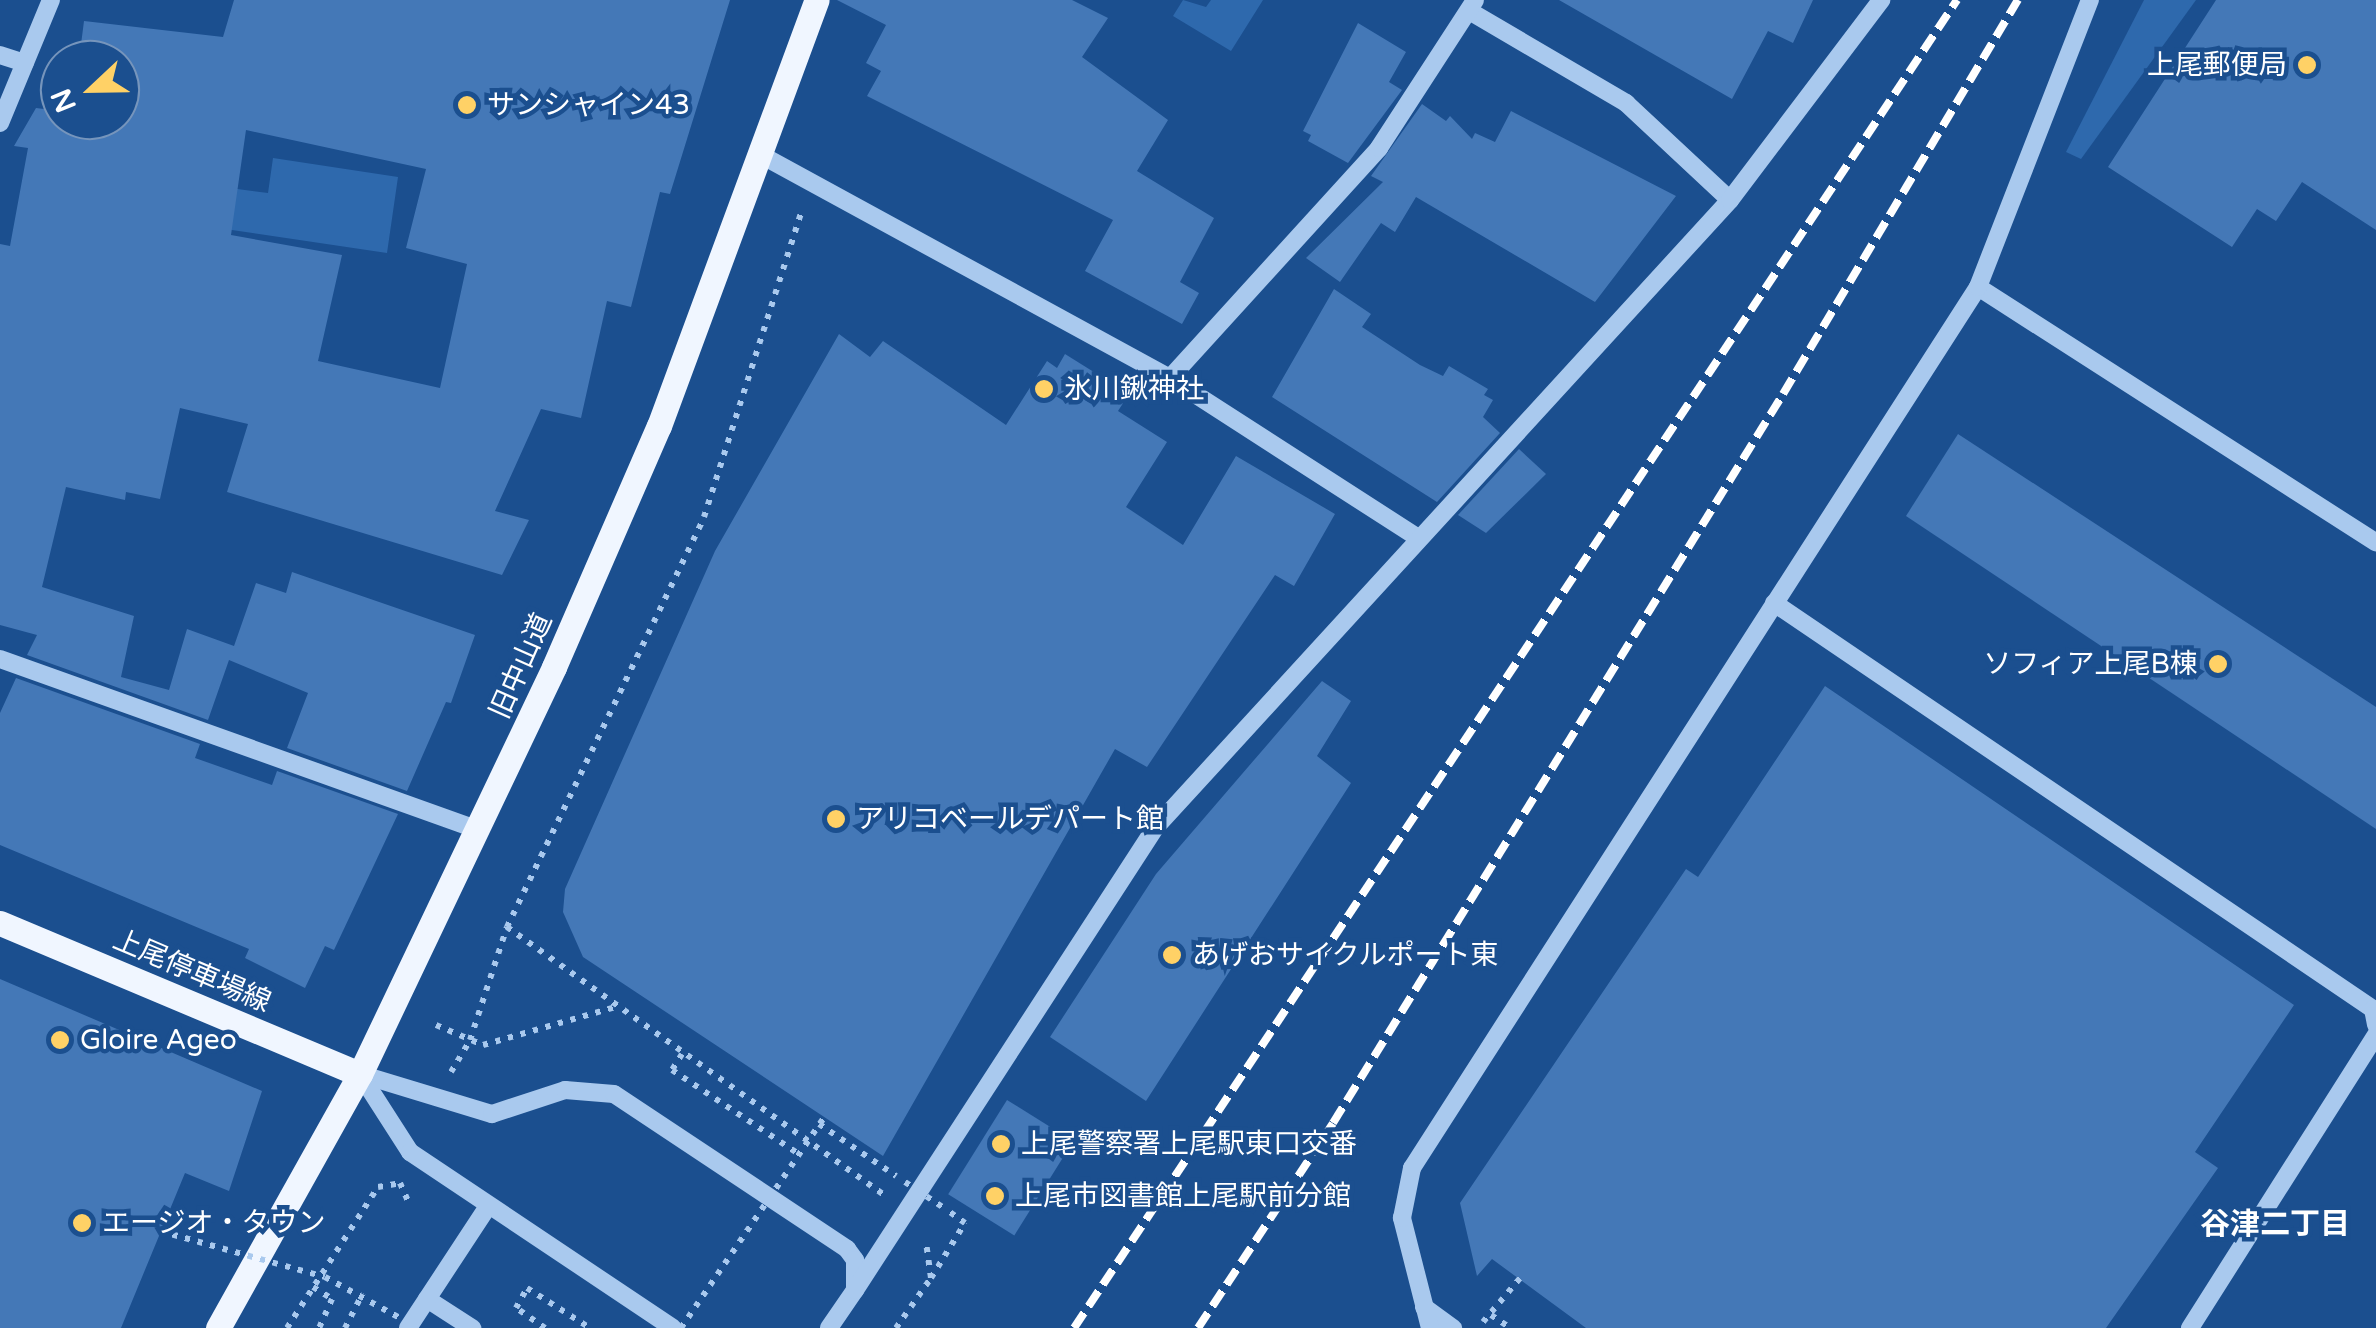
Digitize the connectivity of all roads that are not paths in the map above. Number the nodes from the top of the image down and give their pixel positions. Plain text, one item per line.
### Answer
1 (52, 0) edge
2 (817, 0) edge
3 (1881, 0) edge
4 (2090, 0) edge
5 (1473, 6) edge
6 (0, 54) edge
7 (26, 63) junction
8 (0, 123) edge
9 (761, 155) junction
10 (1730, 200) junction
11 (1978, 287) junction
12 (1170, 378) junction
13 (1418, 538) junction
14 (2376, 543) edge
15 (1774, 604) junction
16 (0, 659) edge
17 (480, 830) junction
18 (0, 922) edge
19 (2376, 1025) edge
20 (2376, 1035) edge
21 (360, 1074) junction
22 (488, 1206) junction
23 (855, 1290) junction
24 (428, 1299) junction
25 (1424, 1308) junction
26 (218, 1328) edge
27 (408, 1328) edge
28 (472, 1328) edge
29 (672, 1328) edge
30 (829, 1328) edge
31 (1430, 1328) edge
32 (1453, 1328) edge
33 (2190, 1328) edge

1 - 7 street
2 - 9 main road, 旧中山道
3 - 10 street
4 - 11 street
5 - 10 street
5 - 12 street
6 - 7 street
7 - 8 street
9 - 12 street
9 - 17 main road, 旧中山道
10 - 13 street
11 - 14 street
11 - 15 street
12 - 13 street
13 - 23 street
15 - 19 street
15 - 25 street
16 - 17 street
17 - 21 main road, 旧中山道
18 - 21 main road, 上尾停車場線
20 - 33 street
21 - 22 street
21 - 23 street
21 - 26 main road, 旧中山道
22 - 24 street
22 - 29 street
23 - 30 street
24 - 27 street
24 - 28 street
25 - 31 street
25 - 32 street

